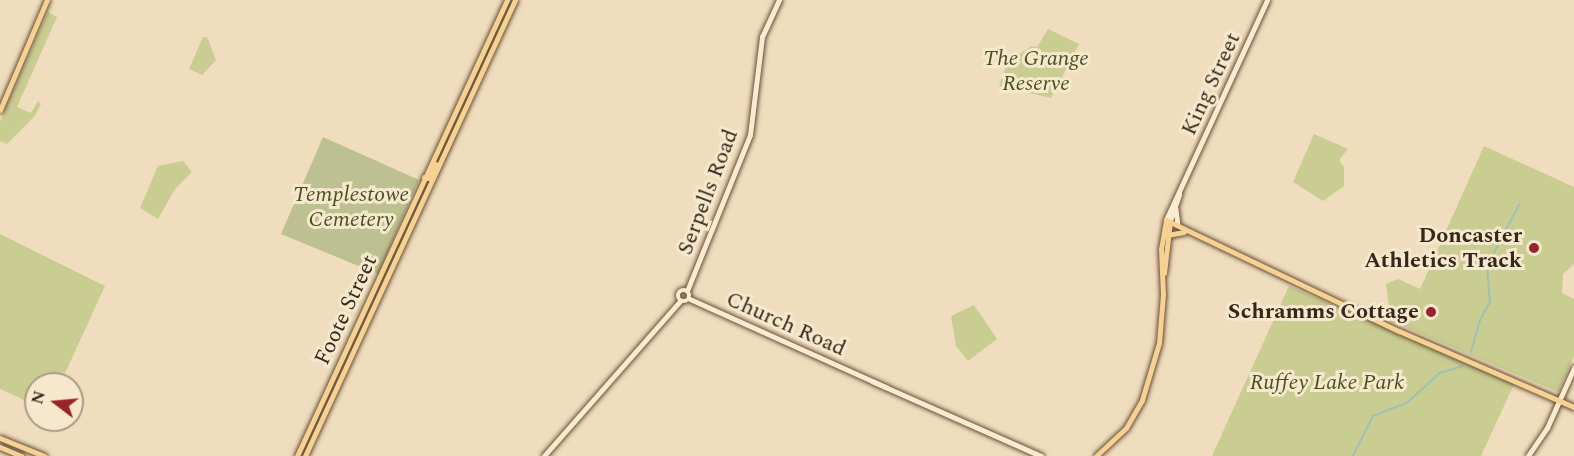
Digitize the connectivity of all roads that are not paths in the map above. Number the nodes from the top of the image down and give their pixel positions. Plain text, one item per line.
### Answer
1 (49, 0) edge
2 (507, 0) edge
3 (515, 0) edge
4 (779, 0) edge
5 (1267, 0) edge
6 (0, 110) edge
7 (442, 139) junction
8 (449, 142) junction
9 (441, 159) junction
10 (424, 177) junction
11 (1184, 181) junction
12 (1180, 192) junction
13 (1168, 223) junction
14 (1178, 225) junction
15 (1184, 232) junction
16 (1167, 235) junction
17 (1226, 249) junction
18 (687, 291) junction
19 (1163, 296) junction
20 (690, 299) junction
21 (680, 300) junction
22 (347, 346) junction
23 (354, 349) junction
24 (1574, 368) edge
25 (1559, 400) junction
26 (1574, 407) edge
27 (0, 438) edge
28 (0, 447) edge
29 (21, 456) edge
30 (44, 456) edge
31 (297, 456) edge
32 (305, 456) edge
33 (544, 456) edge
34 (1041, 456) edge
35 (1096, 456) edge
36 (1528, 456) edge

1 - 6 main road
2 - 7 main road, Foote Street
3 - 8 main road, Foote Street
4 - 18 street, Serpells Road
5 - 11 street, King Street
7 - 8 main road
7 - 10 main road, Foote Street
8 - 9 main road, Foote Street
9 - 10 main road
9 - 23 main road, Foote Street
10 - 22 main road, Foote Street
11 - 12 street, King Street
11 - 13 street, King Street
12 - 13 street, King Street
12 - 14 street
13 - 14 main road
13 - 15 main road
13 - 16 main road, King Street
13 - 19 main road, King Street
14 - 17 main road
15 - 16 main road
15 - 17 main road
16 - 19 main road, King Street
17 - 25 main road
18 - 20 street
18 - 21 street, Serpells Road
19 - 35 main road, King Street
20 - 21 street
20 - 34 street, Church Road
21 - 33 street
22 - 23 main road
22 - 31 main road, Foote Street
23 - 32 main road, Foote Street
24 - 25 street
25 - 26 main road
25 - 36 street
27 - 30 main road
28 - 29 main road

